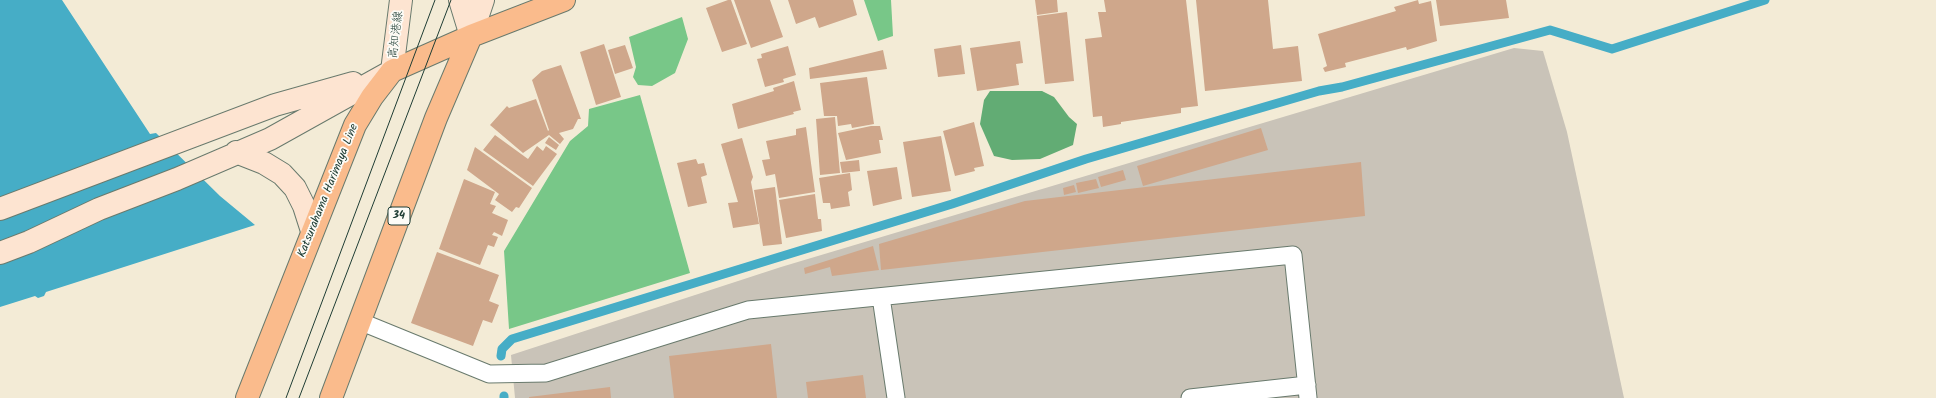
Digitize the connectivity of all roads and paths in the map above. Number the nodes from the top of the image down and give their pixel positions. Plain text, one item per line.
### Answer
1 (401, 0) edge
2 (460, 0) edge
3 (483, 0) edge
4 (564, 0) edge
5 (471, 36) junction
6 (392, 71) junction
7 (236, 152) junction
8 (0, 209) edge
9 (312, 231) junction
10 (0, 253) edge
11 (881, 297) junction
12 (359, 321) junction
13 (1307, 392) edge
14 (247, 398) edge
15 (331, 398) edge
16 (896, 398) edge
17 (1190, 398) edge

1 - 6 street, 高知港線
2 - 5 street
3 - 5 street
4 - 5 main road, Katsurahama Harimaya Line
5 - 6 main road, Katsurahama Harimaya Line
5 - 12 main road, 34
6 - 7 street
6 - 8 street
6 - 9 main road, Katsurahama Harimaya Line
7 - 9 street
7 - 10 street
9 - 14 main road, Katsurahama Harimaya Line
11 - 12 lane
11 - 13 lane
11 - 16 lane
12 - 15 main road, 34
13 - 17 lane

